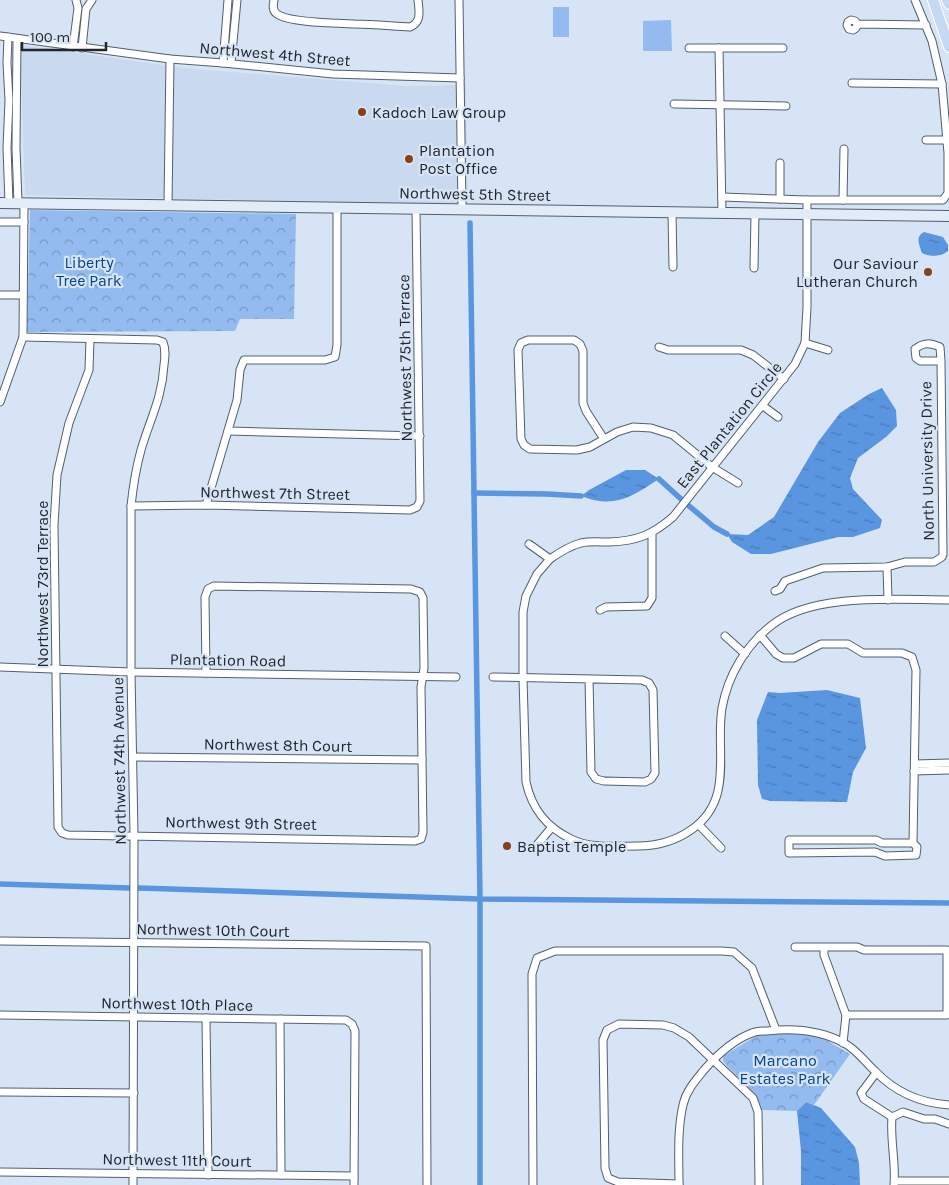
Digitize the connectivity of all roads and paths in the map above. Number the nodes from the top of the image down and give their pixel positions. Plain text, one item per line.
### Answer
1 (76, 0) edge
2 (92, 0) edge
3 (228, 0) edge
4 (237, 0) edge
5 (274, 0) edge
6 (418, 0) edge
7 (459, 0) edge
8 (915, 0) edge
9 (933, 0) edge
10 (947, 0) edge
11 (949, 4) edge
12 (857, 24) dead end
13 (926, 25) junction
14 (0, 36) edge
15 (8, 37) junction
16 (17, 39) junction
17 (948, 41) edge
18 (73, 47) junction
19 (82, 48) junction
20 (688, 48) dead end
21 (719, 48) junction
22 (784, 48) dead end
23 (170, 59) junction
24 (223, 62) junction
25 (232, 63) junction
26 (460, 78) junction
27 (852, 83) dead end
28 (942, 84) junction
29 (674, 104) dead end
30 (719, 104) junction
31 (786, 106) dead end
32 (926, 140) dead end
33 (948, 140) edge
34 (844, 149) dead end
35 (780, 163) dead end
36 (722, 197) junction
37 (780, 199) junction
38 (807, 200) junction
39 (843, 200) junction
40 (13, 203) edge
41 (168, 205) junction
42 (337, 207) junction
43 (416, 209) junction
44 (462, 210) junction
45 (672, 212) junction
46 (722, 213) junction
47 (755, 214) junction
48 (808, 215) junction
49 (949, 216) edge
50 (0, 222) edge
51 (24, 222) junction
52 (673, 267) dead end
53 (754, 268) dead end
54 (0, 295) edge
55 (23, 295) junction
56 (24, 337) junction
57 (90, 339) junction
58 (805, 344) junction
59 (659, 347) dead end
60 (828, 350) dead end
61 (941, 361) dead end
62 (784, 379) junction
63 (0, 402) edge
64 (763, 406) junction
65 (778, 417) dead end
66 (228, 431) junction
67 (420, 436) junction
68 (604, 439) junction
69 (712, 467) junction
70 (738, 484) dead end
71 (206, 505) junction
72 (131, 506) junction
73 (417, 506) joint
74 (652, 534) junction
75 (529, 544) dead end
76 (550, 559) junction
77 (887, 568) junction
78 (775, 591) dead end
79 (888, 600) junction
80 (949, 600) edge
81 (600, 610) dead end
82 (760, 635) junction
83 (725, 636) dead end
84 (745, 654) junction
85 (0, 667) edge
86 (55, 670) junction
87 (132, 672) junction
88 (206, 673) junction
89 (422, 677) junction
90 (456, 677) dead end
91 (493, 677) dead end
92 (523, 678) junction
93 (589, 679) junction
94 (133, 757) junction
95 (422, 760) junction
96 (949, 763) edge
97 (914, 767) junction
98 (949, 770) edge
99 (699, 825) junction
100 (552, 827) junction
101 (62, 833) joint
102 (134, 835) junction
103 (913, 843) junction
104 (536, 846) dead end
105 (721, 848) dead end
106 (0, 941) edge
107 (135, 943) junction
108 (795, 947) dead end
109 (824, 948) junction
110 (0, 1015) edge
111 (846, 1015) junction
112 (133, 1018) junction
113 (206, 1018) junction
114 (280, 1019) junction
115 (776, 1030) junction
116 (843, 1042) junction
117 (712, 1060) junction
118 (876, 1073) junction
119 (0, 1092) edge
120 (134, 1094) junction
121 (949, 1104) edge
122 (892, 1117) junction
123 (949, 1124) edge
124 (0, 1172) edge
125 (134, 1174) junction
126 (208, 1175) junction
127 (281, 1175) junction
128 (354, 1176) junction
129 (949, 1181) edge
130 (895, 1183) edge
131 (134, 1185) edge
132 (354, 1185) edge
133 (427, 1185) edge
134 (533, 1185) edge
135 (679, 1185) edge
136 (759, 1185) edge

1 - 18 street
2 - 19 street
3 - 24 street
4 - 25 street
5 - 6 street
7 - 26 street
8 - 13 street
9 - 17 main road
10 - 11 main road
12 - 13 street
13 - 28 street
14 - 15 street, Northwest 4th Street
15 - 16 street, Northwest 4th Street
15 - 40 street
16 - 18 street, Northwest 4th Street
16 - 40 street
18 - 19 street, Northwest 4th Street
19 - 23 street, Northwest 4th Street
20 - 21 street
21 - 22 street
21 - 30 street
23 - 24 street, Northwest 4th Street
23 - 41 street
24 - 25 street, Northwest 4th Street
25 - 26 street, Northwest 4th Street
26 - 44 street
27 - 28 street
28 - 33 street
29 - 30 street
30 - 31 street
30 - 36 street
32 - 33 street
33 - 39 street
34 - 39 street
35 - 37 street
36 - 37 street
36 - 46 street
37 - 38 street
38 - 39 street
38 - 48 street, East Plantation Circle
40 - 41 street, Northwest 5th Street
40 - 51 street
41 - 42 street, Northwest 5th Street
42 - 43 street, Northwest 5th Street
42 - 66 street
43 - 44 street, Northwest 5th Street
43 - 67 street, Northwest 75th Terrace
44 - 45 street, Northwest 5th Street
45 - 46 street, Northwest 5th Street
45 - 52 street
46 - 47 street, Northwest 5th Street
47 - 48 street, Northwest 5th Street
47 - 53 street
48 - 49 street, Northwest 5th Street
48 - 58 street, East Plantation Circle
50 - 51 street
51 - 55 street
54 - 55 street
55 - 56 street
56 - 57 street
56 - 63 street
57 - 72 street, Northwest 74th Avenue
57 - 86 street, Northwest 73rd Terrace
58 - 60 street
58 - 62 street, East Plantation Circle
59 - 62 street
61 - 77 street, North University Drive
62 - 64 street, East Plantation Circle
64 - 65 street
64 - 69 street, East Plantation Circle
66 - 67 street
66 - 71 street
67 - 73 street, Northwest 75th Terrace
68 - 68 street
68 - 69 street
69 - 70 street
69 - 74 street, East Plantation Circle
71 - 72 street, Northwest 7th Street
71 - 73 street, Northwest 7th Street
72 - 87 street, Northwest 74th Avenue
74 - 76 street, East Plantation Circle
74 - 81 street
75 - 76 street
76 - 92 street, East Plantation Circle
77 - 78 street
77 - 79 street
79 - 80 street
79 - 82 street
82 - 84 street
82 - 97 street
83 - 84 street
84 - 99 street
85 - 86 street, Plantation Road
86 - 87 street, Plantation Road
86 - 101 street, Northwest 73rd Terrace
87 - 88 street, Plantation Road
87 - 94 street, Northwest 74th Avenue
88 - 89 street, Plantation Road
88 - 89 street
89 - 90 street, Plantation Road
89 - 95 street
91 - 92 street
92 - 93 street
92 - 100 street, East Plantation Circle
93 - 93 street
94 - 95 street, Northwest 8th Court
94 - 102 street, Northwest 74th Avenue
95 - 102 street, Northwest 9th Street
96 - 97 street
97 - 98 street
97 - 103 street
99 - 100 street, East Plantation Circle
99 - 105 street
100 - 104 street
101 - 102 street, Northwest 9th Street
102 - 107 street, Northwest 74th Avenue
103 - 103 street
106 - 107 street, Northwest 10th Court
107 - 112 street, Northwest 74th Avenue
107 - 133 street, Northwest 10th Court
108 - 109 street
109 - 111 street
109 - 111 street
110 - 112 street, Northwest 10th Place
111 - 116 street
112 - 113 street, Northwest 10th Place
112 - 120 street, Northwest 74th Avenue
113 - 114 street, Northwest 10th Place
113 - 126 street
114 - 127 street
114 - 128 street, Northwest 10th Place
115 - 116 street
115 - 117 street
115 - 134 street
116 - 118 street
117 - 135 street
117 - 135 street
117 - 136 street
118 - 121 street
118 - 122 street
119 - 120 street
120 - 125 street, Northwest 74th Avenue
122 - 123 street
122 - 130 street
124 - 125 street, Northwest 11th Court
125 - 126 street, Northwest 11th Court
125 - 131 street, Northwest 74th Avenue
126 - 127 street, Northwest 11th Court
127 - 128 street, Northwest 11th Court
128 - 132 street
129 - 130 street

